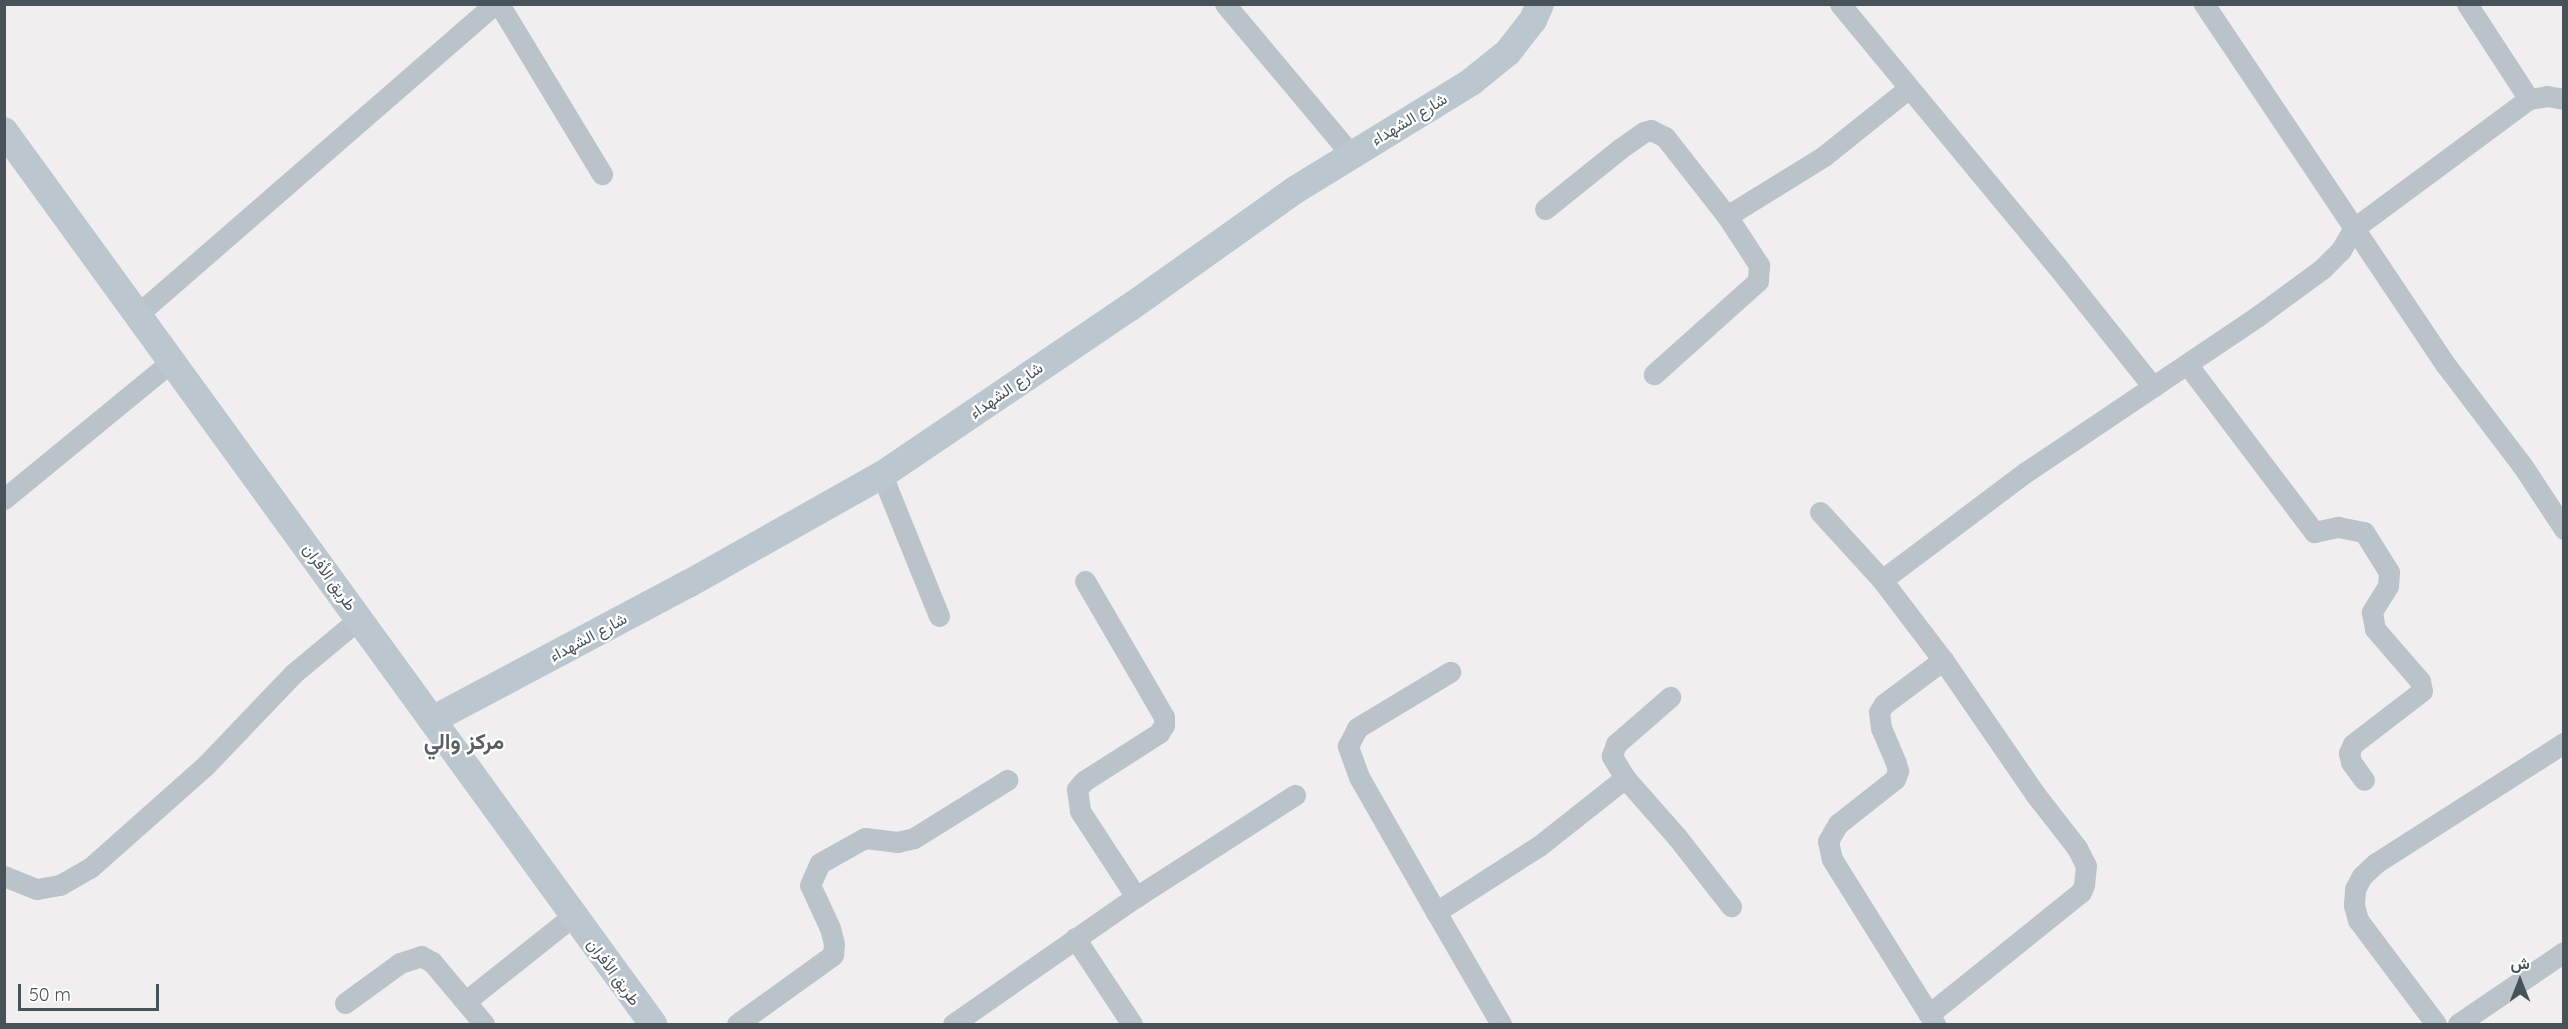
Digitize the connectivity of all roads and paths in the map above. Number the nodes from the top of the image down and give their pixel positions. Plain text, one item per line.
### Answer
1 (494, 4) edge
2 (499, 4) edge
3 (1225, 4) edge
4 (1540, 4) edge
5 (1840, 4) edge
6 (2204, 4) edge
7 (2467, 4) edge
8 (1909, 88) junction
9 (2529, 99) junction
10 (2564, 99) edge
11 (4, 131) edge
12 (1351, 154) junction
13 (602, 174) dead end
14 (1545, 209) dead end
15 (1727, 216) junction
16 (2353, 229) junction
17 (138, 314) junction
18 (172, 361) junction
19 (2187, 364) junction
20 (1654, 374) dead end
21 (2153, 387) junction
22 (882, 476) junction
23 (4, 499) edge
24 (1820, 512) dead end
25 (2564, 529) edge
26 (1882, 580) junction
27 (1084, 581) dead end
28 (939, 616) dead end
29 (360, 618) junction
30 (1943, 660) junction
31 (1450, 672) dead end
32 (1670, 697) dead end
33 (432, 720) junction
34 (2564, 743) edge
35 (1625, 778) junction
36 (1007, 780) dead end
37 (2364, 780) dead end
38 (1295, 795) dead end
39 (4, 876) edge
40 (1136, 897) junction
41 (1731, 906) dead end
42 (1436, 912) junction
43 (573, 916) junction
44 (1076, 938) junction
45 (2564, 952) edge
46 (466, 1001) junction
47 (345, 1003) dead end
48 (1932, 1019) edge
49 (484, 1024) edge
50 (653, 1024) edge
51 (737, 1024) edge
52 (953, 1024) edge
53 (1132, 1024) edge
54 (1501, 1024) edge
55 (2436, 1024) edge
56 (2458, 1024) edge

1 - 17 street
2 - 13 street
3 - 12 street
4 - 12 street, شارع الشهداء
5 - 8 street
6 - 16 street
7 - 9 street
8 - 15 street
8 - 21 street
9 - 10 street
9 - 16 street
11 - 17 street, طريق الأفران
12 - 22 street, شارع الشهداء
14 - 15 street
15 - 20 street
16 - 19 street
16 - 25 street
17 - 18 street, طريق الأفران
18 - 23 street
18 - 29 street, طريق الأفران
19 - 21 street
19 - 37 street
21 - 26 street
22 - 28 street
22 - 33 street, شارع الشهداء
24 - 26 street
26 - 30 street
27 - 40 street
29 - 33 street, طريق الأفران
29 - 39 street
30 - 48 street
30 - 48 street
31 - 42 street
32 - 35 street
33 - 43 street, طريق الأفران
34 - 55 street
35 - 41 street
35 - 42 street
36 - 51 street
38 - 40 street
40 - 44 street
42 - 54 street
43 - 46 street
43 - 50 street, طريق الأفران
44 - 52 street
44 - 53 street
45 - 56 street
46 - 47 street
46 - 49 street

